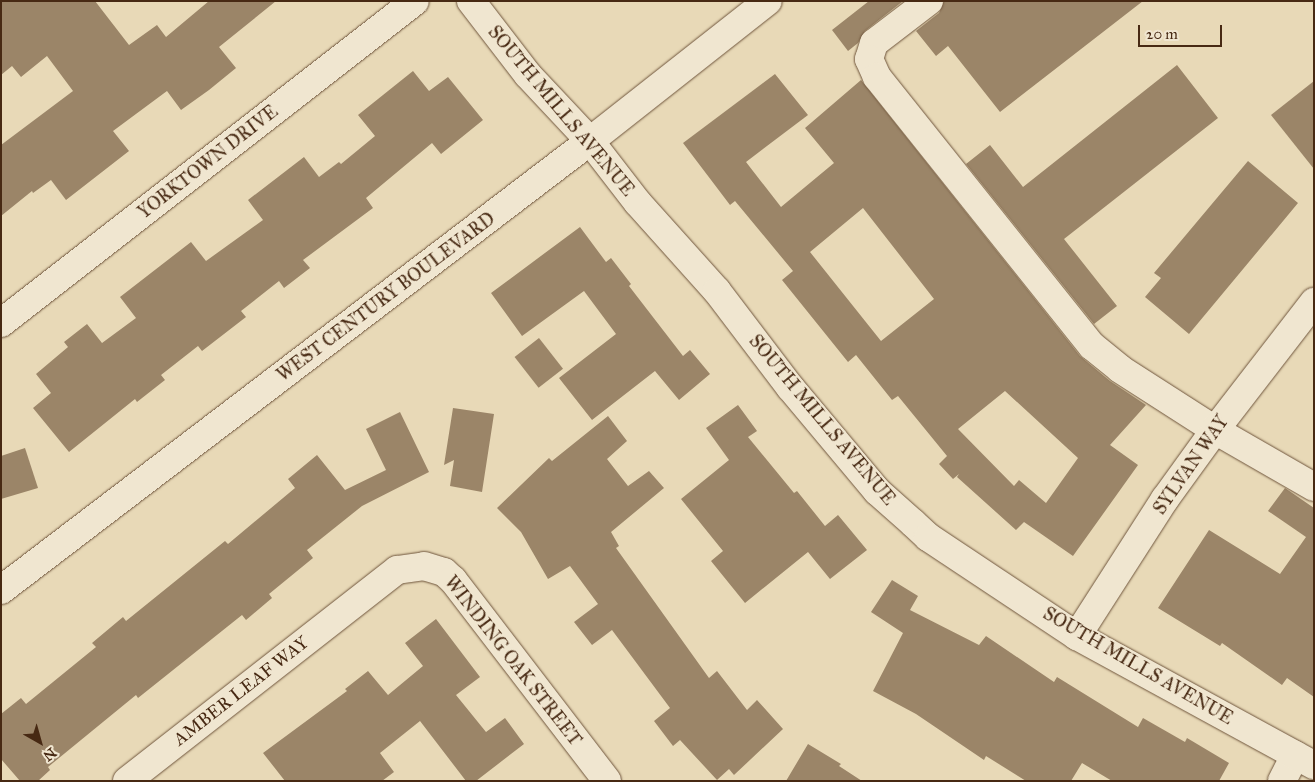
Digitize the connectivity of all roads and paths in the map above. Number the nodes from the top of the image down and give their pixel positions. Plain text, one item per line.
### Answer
1 (416, 1) edge
2 (471, 1) edge
3 (768, 1) edge
4 (929, 1) edge
5 (590, 141) junction
6 (1314, 302) edge
7 (1, 323) edge
8 (1215, 430) junction
9 (1314, 486) edge
10 (1, 590) edge
11 (355, 602) joint
12 (1077, 636) junction
13 (1305, 760) edge
14 (127, 781) edge
15 (607, 781) edge
16 (1282, 781) edge

1 - 7 street, YORKTOWN DRIVE
2 - 5 street, SOUTH MILLS AVENUE
3 - 5 street, WEST CENTURY BOULEVARD
4 - 8 street
5 - 10 street, WEST CENTURY BOULEVARD
5 - 12 street, SOUTH MILLS AVENUE
6 - 8 street, SYLVAN WAY
8 - 9 street
8 - 12 street, SYLVAN WAY
11 - 14 street, AMBER LEAF WAY
11 - 15 street, WINDING OAK STREET
12 - 13 street, SOUTH MILLS AVENUE
13 - 16 street

